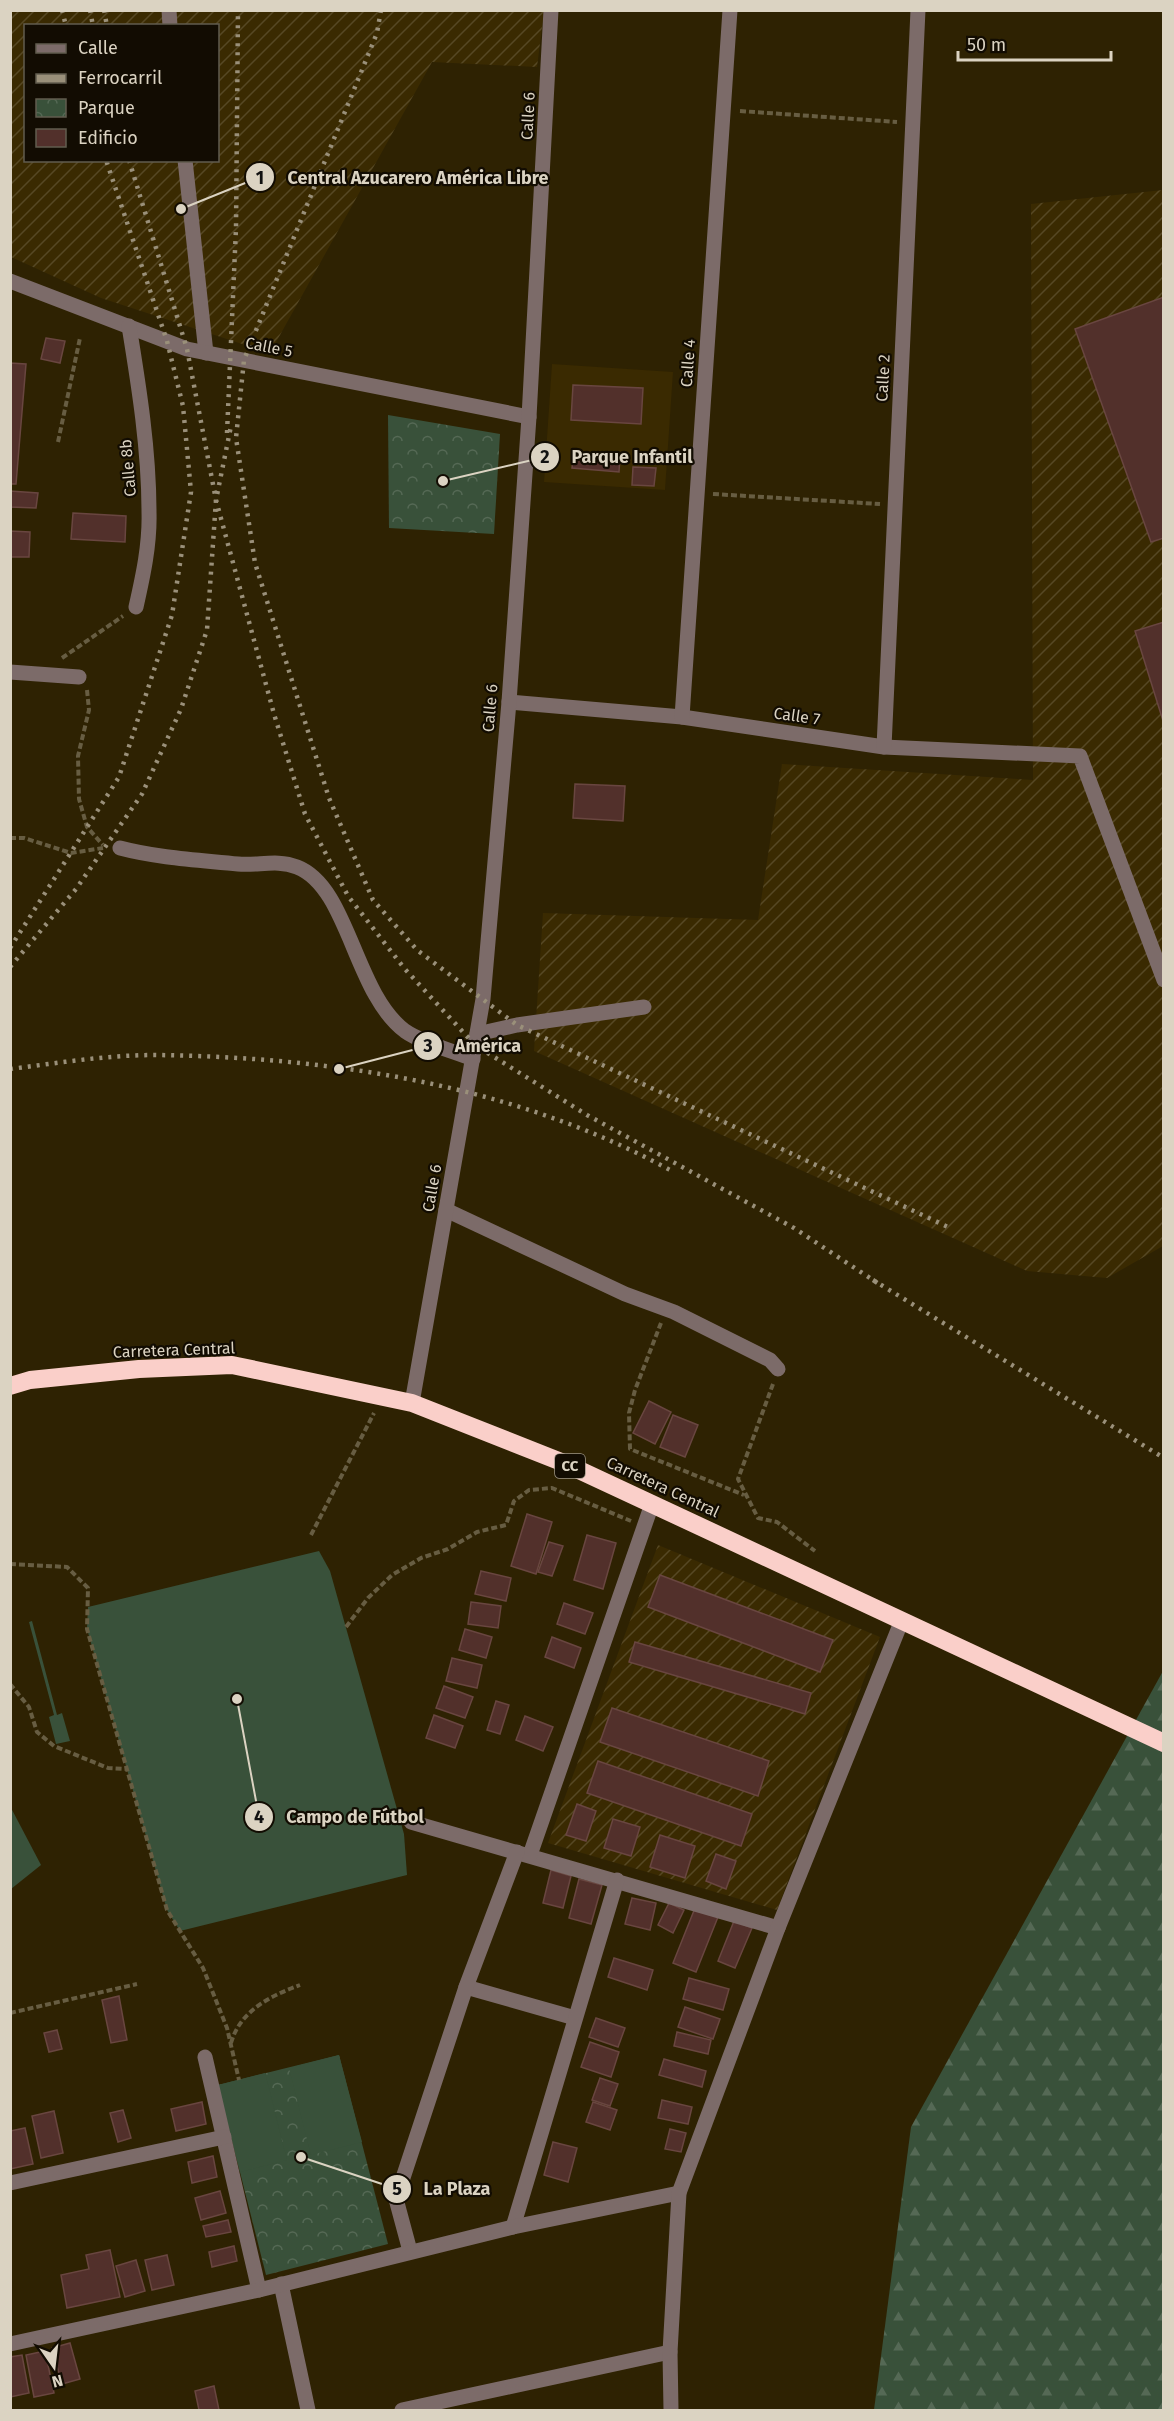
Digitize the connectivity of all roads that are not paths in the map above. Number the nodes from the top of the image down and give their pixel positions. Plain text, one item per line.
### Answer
1 (551, 10) edge
2 (730, 10) edge
3 (918, 10) edge
4 (185, 162) edge
5 (10, 281) edge
6 (129, 326) junction
7 (206, 353) junction
8 (530, 417) junction
9 (136, 607) road end
10 (10, 672) edge
11 (79, 677) road end
12 (509, 702) junction
13 (682, 717) junction
14 (884, 747) junction
15 (112, 847) road end
16 (1164, 980) edge
17 (644, 1007) dead end
18 (477, 1034) junction
19 (473, 1059) junction
20 (446, 1210) junction
21 (778, 1369) road end
22 (10, 1386) edge
23 (412, 1403) junction
24 (652, 1504) junction
25 (902, 1620) junction
26 (1164, 1743) edge
27 (411, 1822) dead end
28 (524, 1854) junction
29 (617, 1880) junction
30 (778, 1928) junction
31 (466, 1987) junction
32 (575, 2018) junction
33 (205, 2057) dead end
34 (224, 2137) junction
35 (10, 2183) edge
36 (679, 2193) junction
37 (513, 2227) junction
38 (410, 2251) junction
39 (281, 2284) junction
40 (259, 2289) junction
41 (10, 2344) edge
42 (670, 2352) junction
43 (308, 2410) edge
44 (402, 2410) edge
45 (671, 2410) edge

1 - 8 street, Calle 6
2 - 13 street, Calle 4
3 - 14 street, Calle 2
4 - 7 street
5 - 6 street, Calle 5
6 - 7 street, Calle 5
6 - 9 street, Calle 8b
7 - 8 street, Calle 5
8 - 12 street, Calle 6
10 - 11 street
12 - 13 street, Calle 7
12 - 18 street, Calle 6
13 - 14 street, Calle 7
14 - 16 street, Calle 7
15 - 19 street
17 - 18 street
18 - 19 street, Calle 6
19 - 20 street, Calle 6
20 - 21 street
20 - 23 street, Calle 6
22 - 23 highway, Carretera Central / CC
23 - 24 highway, Carretera Central / CC
24 - 25 highway, Carretera Central / CC
24 - 28 street
25 - 26 highway, Carretera Central / CC
25 - 30 street
27 - 28 street
28 - 29 street
28 - 31 street
29 - 30 street
29 - 32 street
30 - 36 street
31 - 32 street
31 - 38 street
32 - 37 street
33 - 34 street
34 - 35 street
34 - 40 street
36 - 37 street
36 - 42 street
37 - 38 street
38 - 39 street
39 - 40 street
39 - 43 street
40 - 41 street
42 - 44 street
42 - 45 street

